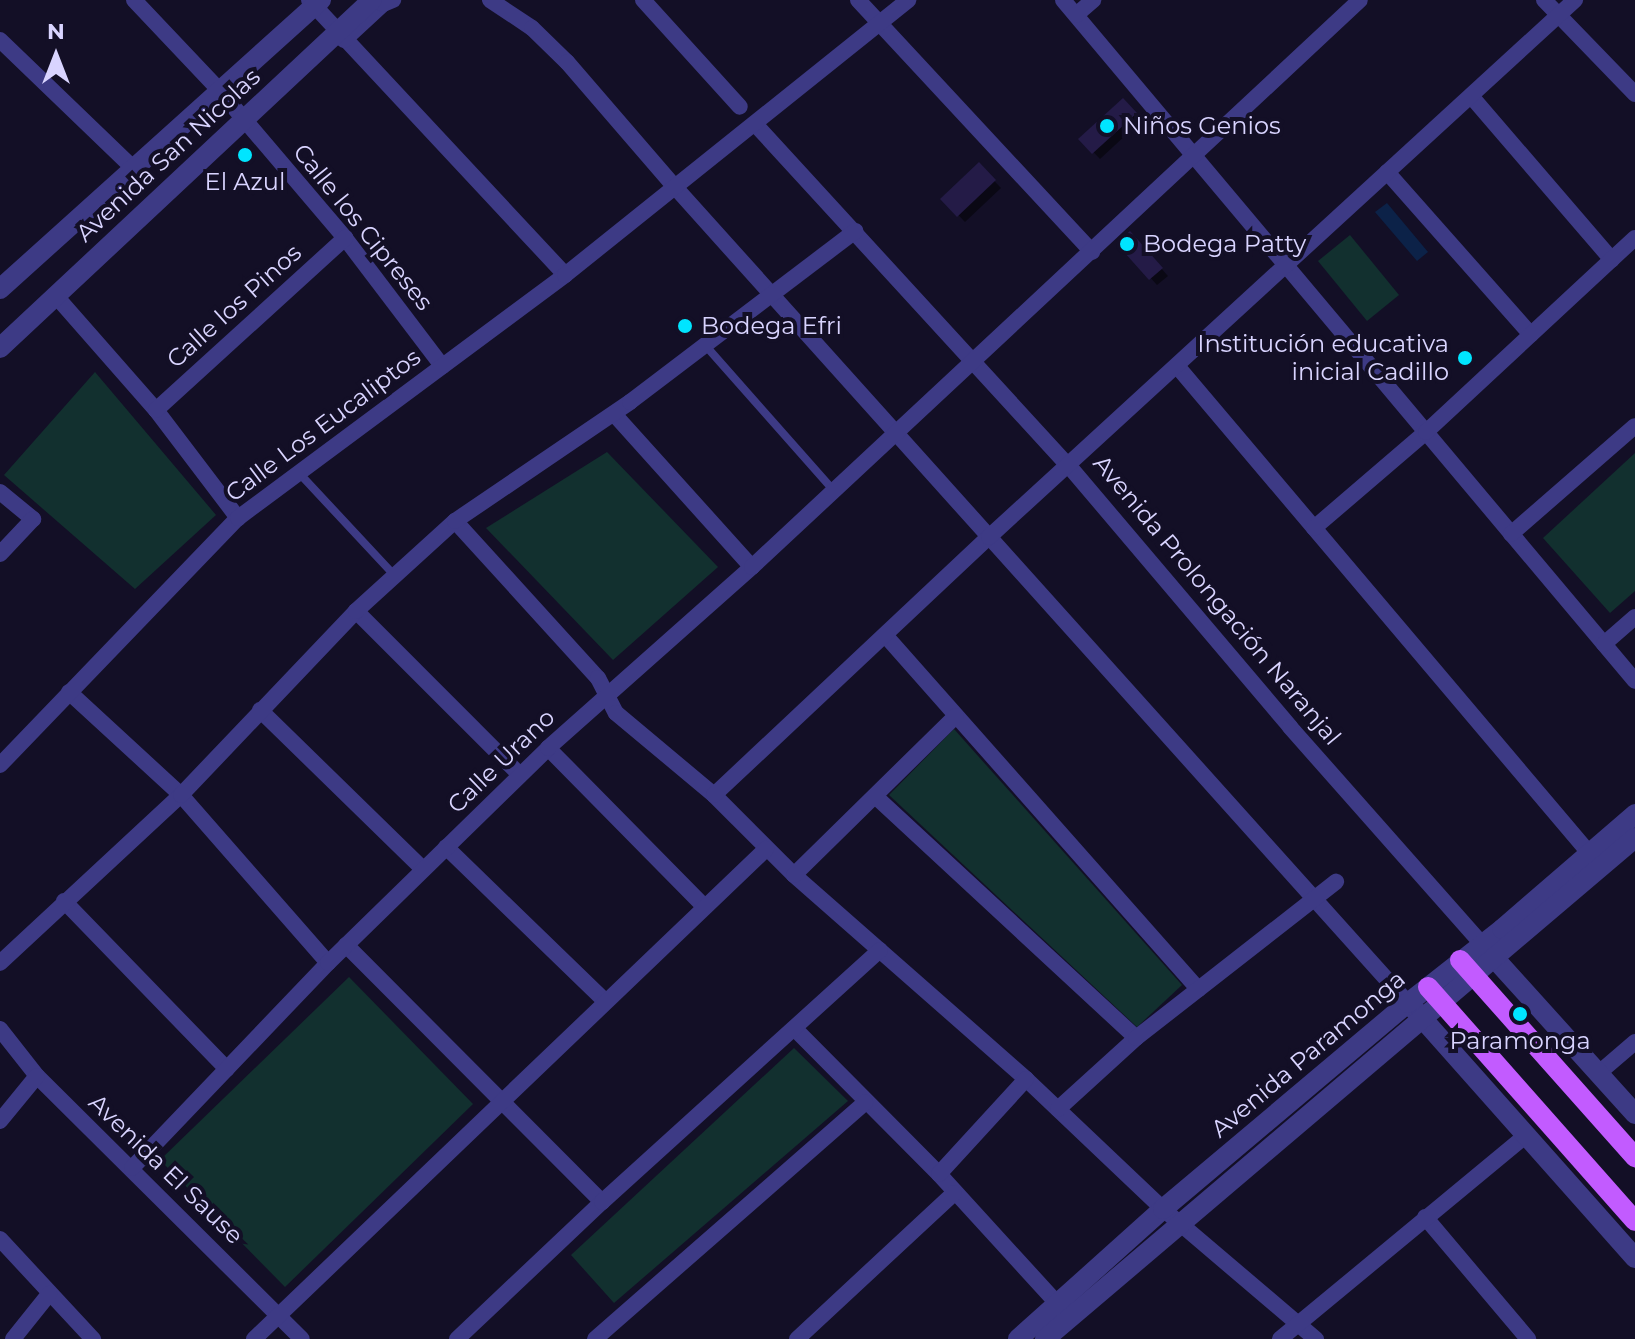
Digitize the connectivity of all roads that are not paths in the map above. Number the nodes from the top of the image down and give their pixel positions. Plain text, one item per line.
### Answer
1 (134, 0) edge
2 (372, 0) edge
3 (393, 0) edge
4 (490, 0) edge
5 (643, 0) edge
6 (858, 0) edge
7 (908, 0) edge
8 (1063, 0) edge
9 (1093, 0) edge
10 (1360, 0) edge
11 (1544, 0) edge
12 (1575, 0) edge
13 (315, 2) edge
14 (1076, 15) junction
15 (1558, 15) junction
16 (879, 22) junction
17 (341, 36) junction
18 (2, 47) edge
19 (220, 91) junction
20 (1635, 94) edge
21 (1471, 96) junction
22 (740, 107) dead end
23 (244, 120) junction
24 (756, 125) junction
25 (1194, 157) junction
26 (133, 168) junction
27 (1387, 172) junction
28 (675, 187) junction
29 (855, 231) junction
30 (345, 238) junction
31 (1635, 238) edge
32 (1092, 252) junction
33 (1612, 260) junction
34 (1286, 265) junction
35 (565, 275) junction
36 (0, 289) edge
37 (55, 295) junction
38 (772, 295) junction
39 (1531, 335) junction
40 (704, 345) junction
41 (0, 348) edge
42 (975, 361) junction
43 (442, 366) junction
44 (1177, 366) junction
45 (156, 410) junction
46 (614, 414) junction
47 (1635, 426) edge
48 (895, 432) junction
49 (1426, 432) junction
50 (1069, 466) junction
51 (298, 473) junction
52 (835, 491) junction
53 (0, 492) edge
54 (238, 518) junction
55 (455, 521) junction
56 (1314, 528) junction
57 (1511, 534) junction
58 (989, 537) junction
59 (0, 554) edge
60 (752, 567) junction
61 (395, 576) junction
62 (356, 611) junction
63 (1635, 617) edge
64 (885, 635) junction
65 (1604, 644) junction
66 (1635, 681) edge
67 (69, 692) junction
68 (607, 694) junction
69 (260, 710) junction
70 (956, 716) junction
71 (548, 748) junction
72 (0, 765) edge
73 (520, 775) junction
74 (181, 795) junction
75 (714, 795) junction
76 (875, 796) junction
77 (1635, 814) edge
78 (1635, 838) edge
79 (446, 847) junction
80 (766, 849) junction
81 (1595, 860) junction
82 (423, 869) junction
83 (794, 875) junction
84 (1336, 882) dead end
85 (1314, 898) junction
86 (64, 901) junction
87 (705, 907) junction
88 (346, 945) junction
89 (880, 950) junction
90 (1488, 951) junction
91 (0, 963) edge
92 (328, 963) junction
93 (1467, 968) junction
94 (1198, 989) junction
95 (1434, 994) junction
96 (605, 1001) junction
97 (1415, 1010) junction
98 (0, 1029) edge
99 (795, 1029) junction
100 (1136, 1038) junction
101 (1635, 1042) edge
102 (227, 1069) junction
103 (1600, 1072) junction
104 (37, 1076) junction
105 (1026, 1079) junction
106 (865, 1103) junction
107 (500, 1104) junction
108 (1058, 1109) junction
109 (1635, 1114) edge
110 (0, 1121) edge
111 (1527, 1135) junction
112 (1635, 1157) edge
113 (132, 1168) junction
114 (939, 1174) junction
115 (954, 1193) junction
116 (602, 1202) junction
117 (1163, 1209) junction
118 (1425, 1217) junction
119 (1635, 1221) edge
120 (1180, 1224) junction
121 (0, 1239) edge
122 (1635, 1258) edge
123 (49, 1294) junction
124 (1065, 1311) junction
125 (280, 1314) junction
126 (1298, 1323) junction
127 (472, 1325) junction
128 (13, 1339) edge
129 (93, 1339) edge
130 (254, 1339) edge
131 (302, 1339) edge
132 (457, 1339) edge
133 (484, 1339) edge
134 (595, 1339) edge
135 (797, 1339) edge
136 (1018, 1339) edge
137 (1045, 1339) edge
138 (1280, 1339) edge
139 (1316, 1339) edge
140 (1528, 1339) edge

1 - 19 street, Calle los Cipreses
2 - 17 street, Avenida San Nicolas
3 - 17 street
4 - 28 street
5 - 22 street
6 - 16 street
7 - 16 street, Calle Los Eucaliptos
8 - 14 street
9 - 14 street
10 - 25 street, Calle Urano
11 - 15 street
12 - 15 street
13 - 17 street
13 - 19 street, Avenida San Nicolas
14 - 25 street
15 - 20 street
15 - 21 street
16 - 24 street, Calle Los Eucaliptos
16 - 32 street
17 - 23 street, Avenida San Nicolas
17 - 35 street
18 - 26 street
19 - 23 street, Calle los Cipreses
19 - 26 street, Avenida San Nicolas
21 - 27 street
21 - 33 street
23 - 30 street, Calle los Cipreses
23 - 37 street, Avenida San Nicolas
24 - 28 street, Calle Los Eucaliptos
24 - 29 street, Avenida Prolongación Naranjal
25 - 32 street, Calle Urano
25 - 34 street
26 - 36 street, Avenida San Nicolas
27 - 34 street
27 - 39 street
28 - 35 street, Calle Los Eucaliptos
28 - 38 street
29 - 38 street
29 - 42 street, Avenida Prolongación Naranjal
30 - 43 street, Calle los Cipreses
30 - 45 street, Calle los Pinos
31 - 33 street
32 - 42 street, Calle Urano
33 - 39 street
34 - 44 street
34 - 49 street
35 - 43 street, Calle Los Eucaliptos
37 - 41 street, Avenida San Nicolas
37 - 45 street
38 - 40 street
38 - 48 street
39 - 49 street
40 - 46 street
40 - 52 lane
42 - 48 street, Calle Urano
42 - 50 street, Avenida Prolongación Naranjal
43 - 51 street, Calle Los Eucaliptos
44 - 50 street
44 - 56 street
45 - 54 street
46 - 55 street
46 - 60 street
47 - 57 street
48 - 52 street, Calle Urano
48 - 58 street
49 - 56 street
49 - 57 street
50 - 58 street
50 - 90 street, Avenida Prolongación Naranjal
51 - 54 street, Calle Los Eucaliptos
51 - 61 lane
52 - 60 street, Calle Urano
53 - 59 street
54 - 67 street, Calle Los Eucaliptos
55 - 61 street
55 - 68 street
56 - 81 street
57 - 65 street
58 - 64 street
58 - 85 street
60 - 68 street, Calle Urano
61 - 62 street
62 - 69 street
62 - 73 street
63 - 65 street
64 - 70 street
64 - 75 street
65 - 66 street
67 - 72 street, Calle Los Eucaliptos
67 - 74 street
68 - 71 street, Calle Urano
68 - 75 street
69 - 74 street
69 - 82 street
70 - 76 street
70 - 94 street
71 - 73 street, Calle Urano
71 - 87 street
73 - 79 street, Calle Urano
74 - 86 street
74 - 92 street
75 - 80 street
76 - 83 street
76 - 100 street
77 - 81 street, Avenida Paramonga
78 - 81 street, Avenida Paramonga
79 - 82 street, Calle Urano
79 - 96 street
80 - 83 street
80 - 87 street
81 - 90 street, Avenida Paramonga
82 - 88 street, Calle Urano
83 - 89 street
84 - 85 street
85 - 94 street
85 - 97 street
86 - 91 street
86 - 102 street
87 - 96 street
88 - 92 street, Calle Urano
88 - 107 street
89 - 99 street
89 - 105 street
90 - 93 street, Avenida Paramonga
90 - 103 street, Avenida Prolongación Naranjal
92 - 102 street, Calle Urano
93 - 95 street, Avenida Paramonga
93 - 112 main road
94 - 100 street
95 - 97 street, Avenida Paramonga
95 - 119 main road
96 - 107 street
97 - 111 street
97 - 117 street, Avenida Paramonga
97 - 120 street, Avenida Paramonga
98 - 104 street, Avenida El Sause
99 - 106 street
99 - 116 street
100 - 108 street
101 - 103 street
102 - 113 street, Calle Urano
103 - 109 street, Avenida Prolongación Naranjal
104 - 110 street
104 - 113 street, Avenida El Sause
105 - 108 street
105 - 114 street
106 - 114 street
106 - 134 street
107 - 116 street
107 - 125 street
108 - 117 street
111 - 118 street
111 - 122 street
113 - 125 street, Avenida El Sause
114 - 115 street
115 - 124 street
115 - 135 street
116 - 127 street
117 - 120 street
117 - 124 street, Avenida Paramonga
118 - 126 street
118 - 140 street
120 - 124 street, Avenida Paramonga
120 - 126 street
121 - 123 street
123 - 128 street
123 - 129 street
124 - 136 street, Avenida Paramonga
124 - 137 street, Avenida Paramonga
125 - 130 street
125 - 131 street, Avenida El Sause
126 - 138 street
126 - 139 street
127 - 132 street
127 - 133 street

